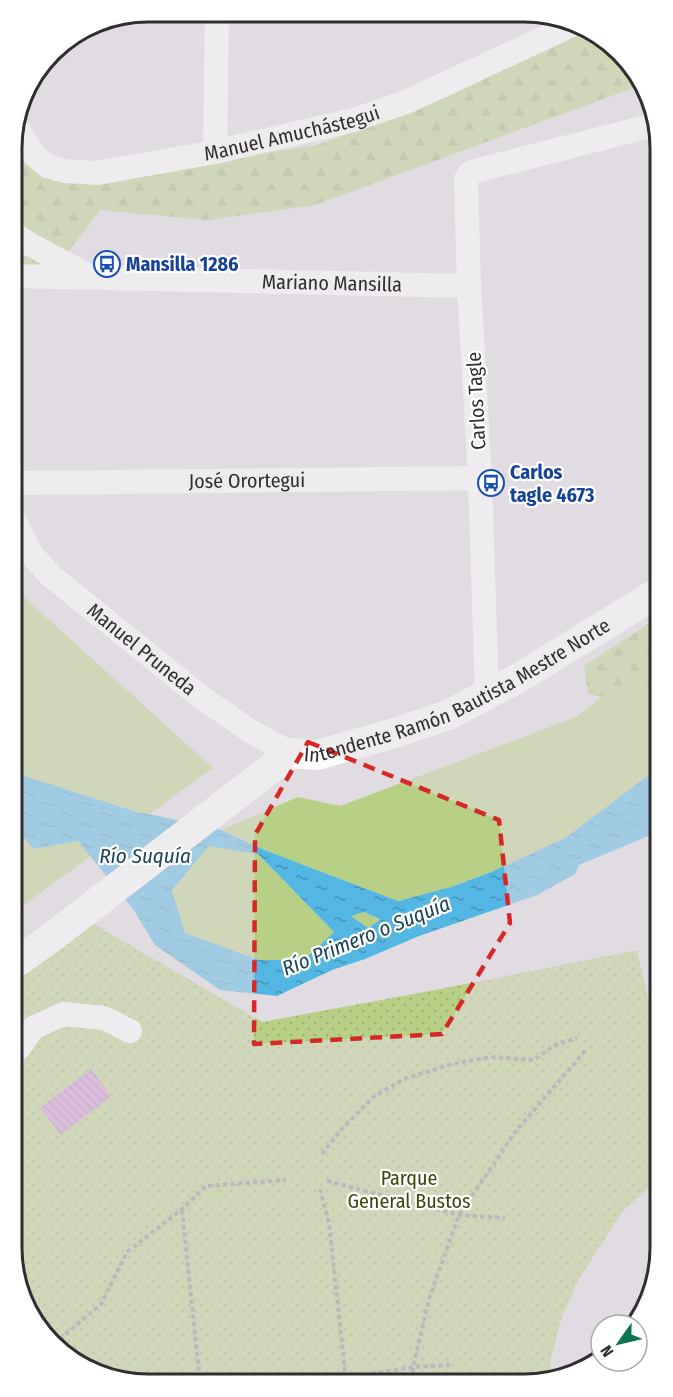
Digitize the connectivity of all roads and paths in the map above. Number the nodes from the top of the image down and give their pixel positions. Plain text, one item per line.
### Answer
1 (217, 23) edge
2 (564, 29) edge
3 (648, 127) edge
4 (23, 138) edge
5 (215, 152) junction
6 (23, 240) edge
7 (23, 276) edge
8 (91, 277) junction
9 (469, 286) junction
10 (480, 478) junction
11 (23, 483) edge
12 (23, 537) edge
13 (650, 597) edge
14 (487, 695) junction
15 (291, 753) junction
16 (22, 958) edge
17 (130, 1031) dead end
18 (577, 1038) dead end
19 (22, 1043) edge
20 (586, 1050) dead end
21 (322, 1154) dead end
22 (286, 1180) dead end
23 (327, 1180) dead end
24 (320, 1189) dead end
25 (182, 1209) junction
26 (459, 1215) junction
27 (505, 1218) dead end
28 (60, 1338) edge
29 (451, 1365) dead end
30 (413, 1367) junction
31 (199, 1374) edge
32 (345, 1374) edge
33 (374, 1374) edge
34 (413, 1374) edge

1 - 5 street
2 - 5 street, Manuel Amuchástegui
3 - 9 street, Carlos Tagle
4 - 5 street, Manuel Amuchástegui
6 - 8 street
7 - 8 street, Mariano Mansilla
8 - 9 street, Mariano Mansilla
9 - 10 street, Carlos Tagle
10 - 11 street, José Orortegui
10 - 14 street, Carlos Tagle
12 - 15 street, Manuel Pruneda
13 - 14 main road, Intendente Ramón Bautista Mestre Norte
14 - 15 main road, Intendente Ramón Bautista Mestre Norte
15 - 16 main road, Intendente Ramón Bautista Mestre Norte
17 - 19 street
18 - 21 path
20 - 26 path
22 - 25 path
23 - 26 path
24 - 32 path
25 - 28 path
25 - 31 path
26 - 27 path
26 - 30 path
29 - 30 path
30 - 33 path
30 - 34 path

